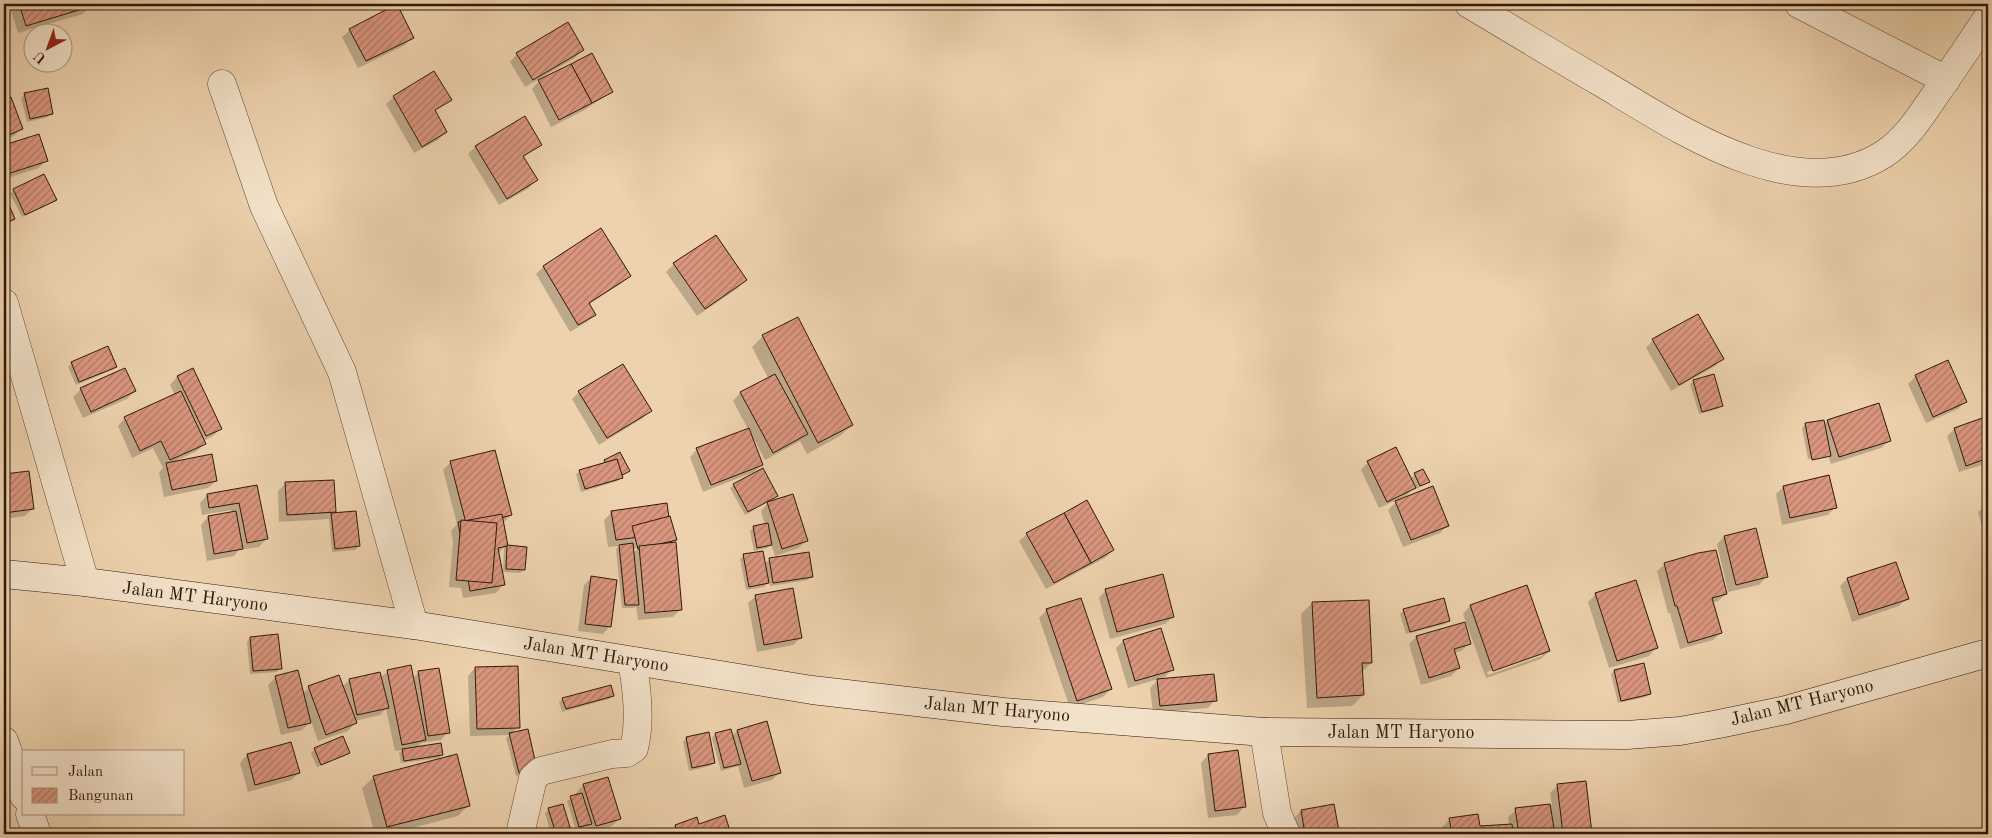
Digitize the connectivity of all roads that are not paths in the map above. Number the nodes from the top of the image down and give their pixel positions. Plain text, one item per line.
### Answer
1 (1469, 4) edge
2 (1799, 4) edge
3 (1988, 17) edge
4 (1946, 80) junction
5 (222, 84) dead end
6 (4, 303) edge
7 (4, 574) edge
8 (85, 582) junction
9 (414, 625) junction
10 (1988, 653) edge
11 (632, 661) junction
12 (1264, 732) junction
13 (4, 741) edge
14 (22, 790) edge
15 (31, 816) edge
16 (38, 834) edge
17 (520, 834) edge
18 (1286, 834) edge

1 - 4 street
2 - 4 street
3 - 4 street
5 - 9 street
6 - 8 street
7 - 8 street, Jalan MT Haryono
8 - 9 street, Jalan MT Haryono
9 - 11 street, Jalan MT Haryono
10 - 12 street, Jalan MT Haryono
11 - 12 street, Jalan MT Haryono
11 - 17 street
12 - 18 street
13 - 14 street
15 - 16 street

